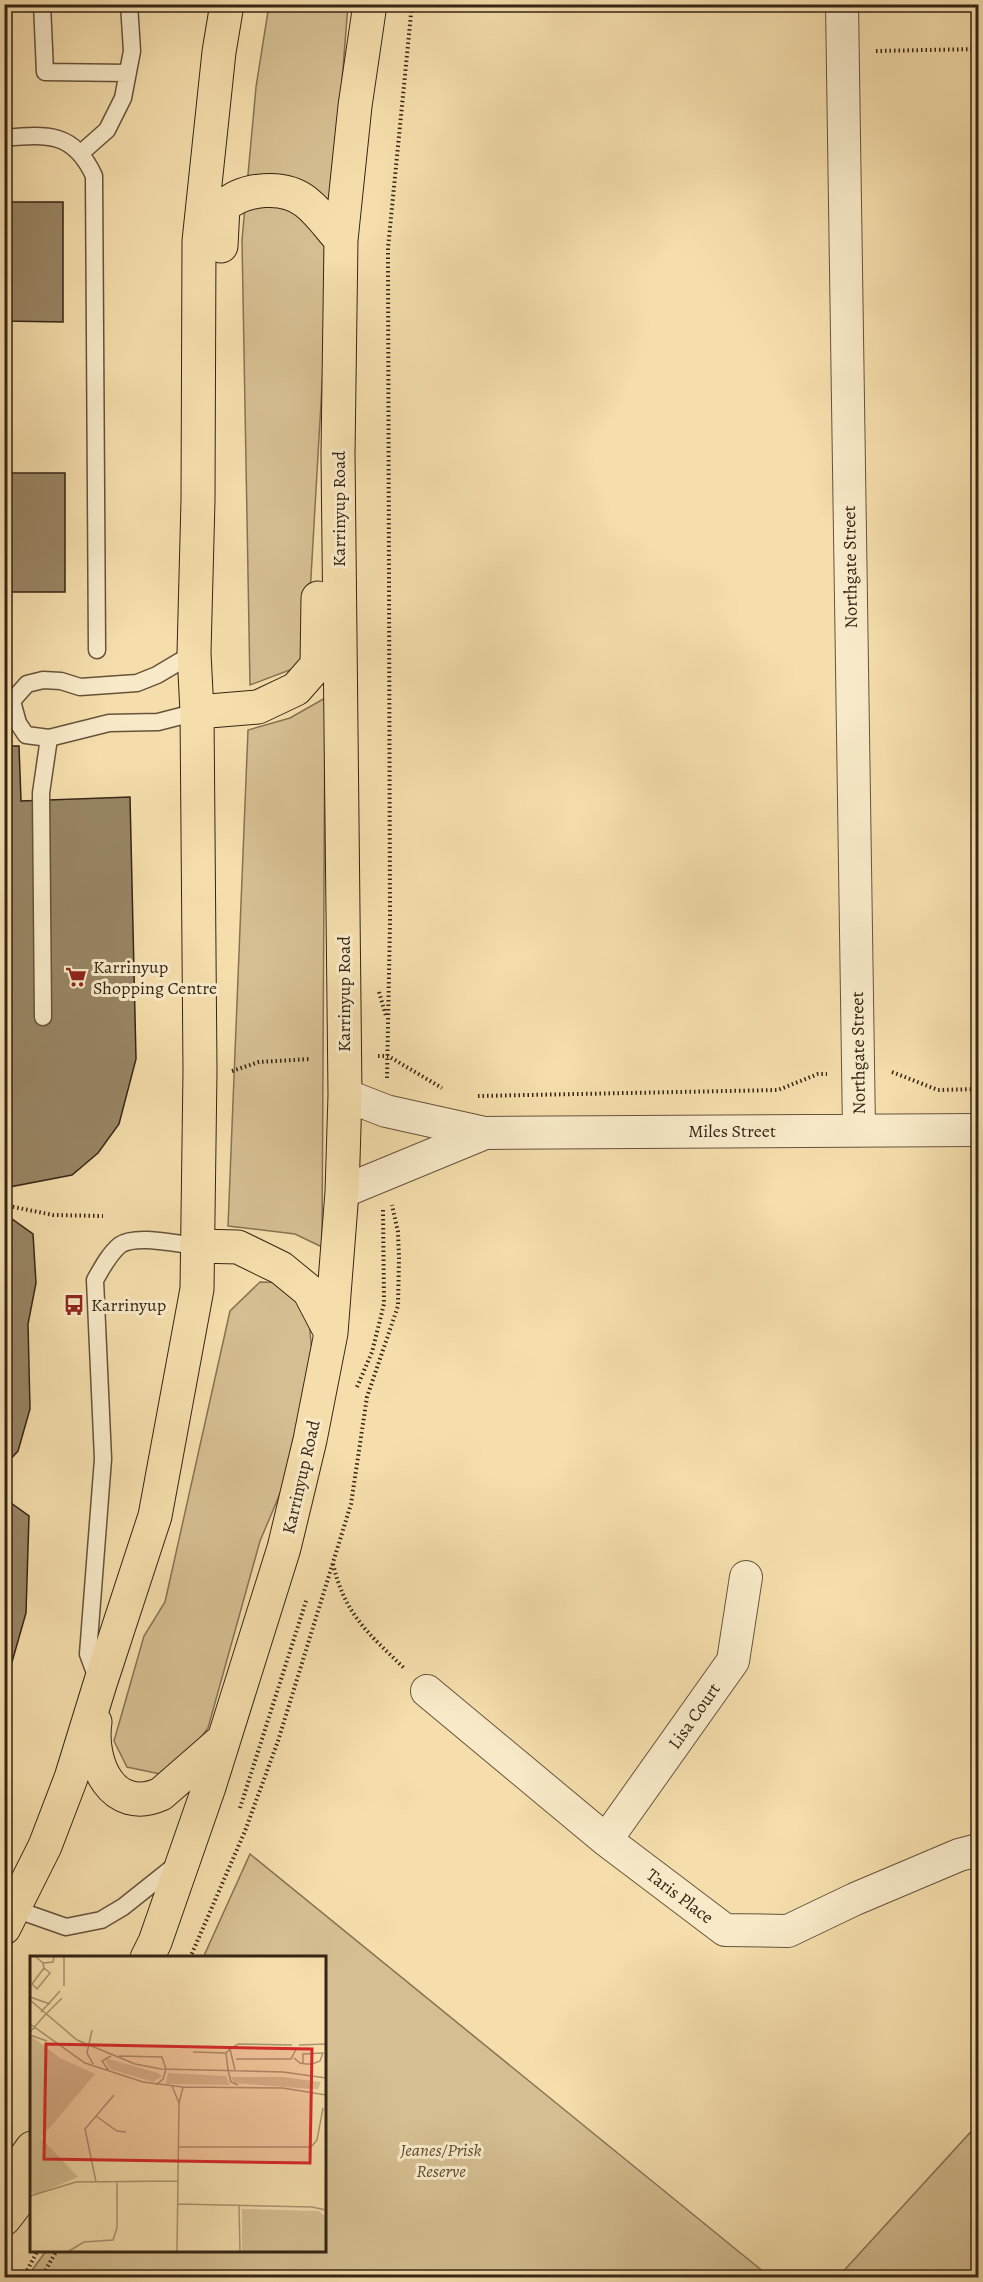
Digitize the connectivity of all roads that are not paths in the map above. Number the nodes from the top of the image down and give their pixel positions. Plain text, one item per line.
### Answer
1 (42, 4) edge
2 (129, 4) edge
3 (205, 4) edge
4 (227, 4) edge
5 (370, 4) edge
6 (842, 4) edge
7 (128, 73) junction
8 (4, 138) edge
9 (81, 153) junction
10 (341, 240) junction
11 (199, 332) junction
12 (338, 454) junction
13 (97, 650) dead end
14 (194, 653) junction
15 (8, 696) edge
16 (197, 712) junction
17 (49, 738) junction
18 (43, 1017) dead end
19 (345, 1095) junction
20 (859, 1130) junction
21 (978, 1130) edge
22 (485, 1132) junction
23 (342, 1192) junction
24 (196, 1246) junction
25 (331, 1333) junction
26 (746, 1577) dead end
27 (100, 1684) junction
28 (427, 1691) road end
29 (223, 1740) junction
30 (606, 1840) junction
31 (978, 1850) edge
32 (185, 1858) junction
33 (8, 1914) edge
34 (148, 1956) edge
35 (30, 2151) edge
36 (30, 2186) edge
37 (4, 2187) edge
38 (4, 2219) edge

1 - 7 lane
2 - 7 lane
3 - 11 highway
4 - 11 highway
5 - 10 highway, Karrinyup Road
6 - 20 street, Northgate Street
7 - 9 lane
8 - 9 lane
9 - 13 lane
10 - 11 highway
10 - 12 highway, Karrinyup Road
11 - 14 highway
12 - 16 highway
12 - 19 highway, Karrinyup Road
14 - 15 lane
14 - 16 highway
15 - 17 lane
16 - 17 lane
16 - 24 highway
17 - 18 lane
19 - 22 street, Miles Street
19 - 23 highway, Karrinyup Road
20 - 21 street, Miles Street
20 - 22 street, Miles Street
22 - 23 street, Miles Street
23 - 25 highway, Karrinyup Road
24 - 25 highway
24 - 27 highway
24 - 27 lane
25 - 29 highway, Karrinyup Road
26 - 30 street, Lisa Court
27 - 29 highway
27 - 33 highway
28 - 30 street, Taris Place
29 - 32 highway, Karrinyup Road
30 - 31 street, Taris Place
32 - 33 lane
32 - 34 highway, Karrinyup Road
35 - 37 highway
36 - 38 highway

